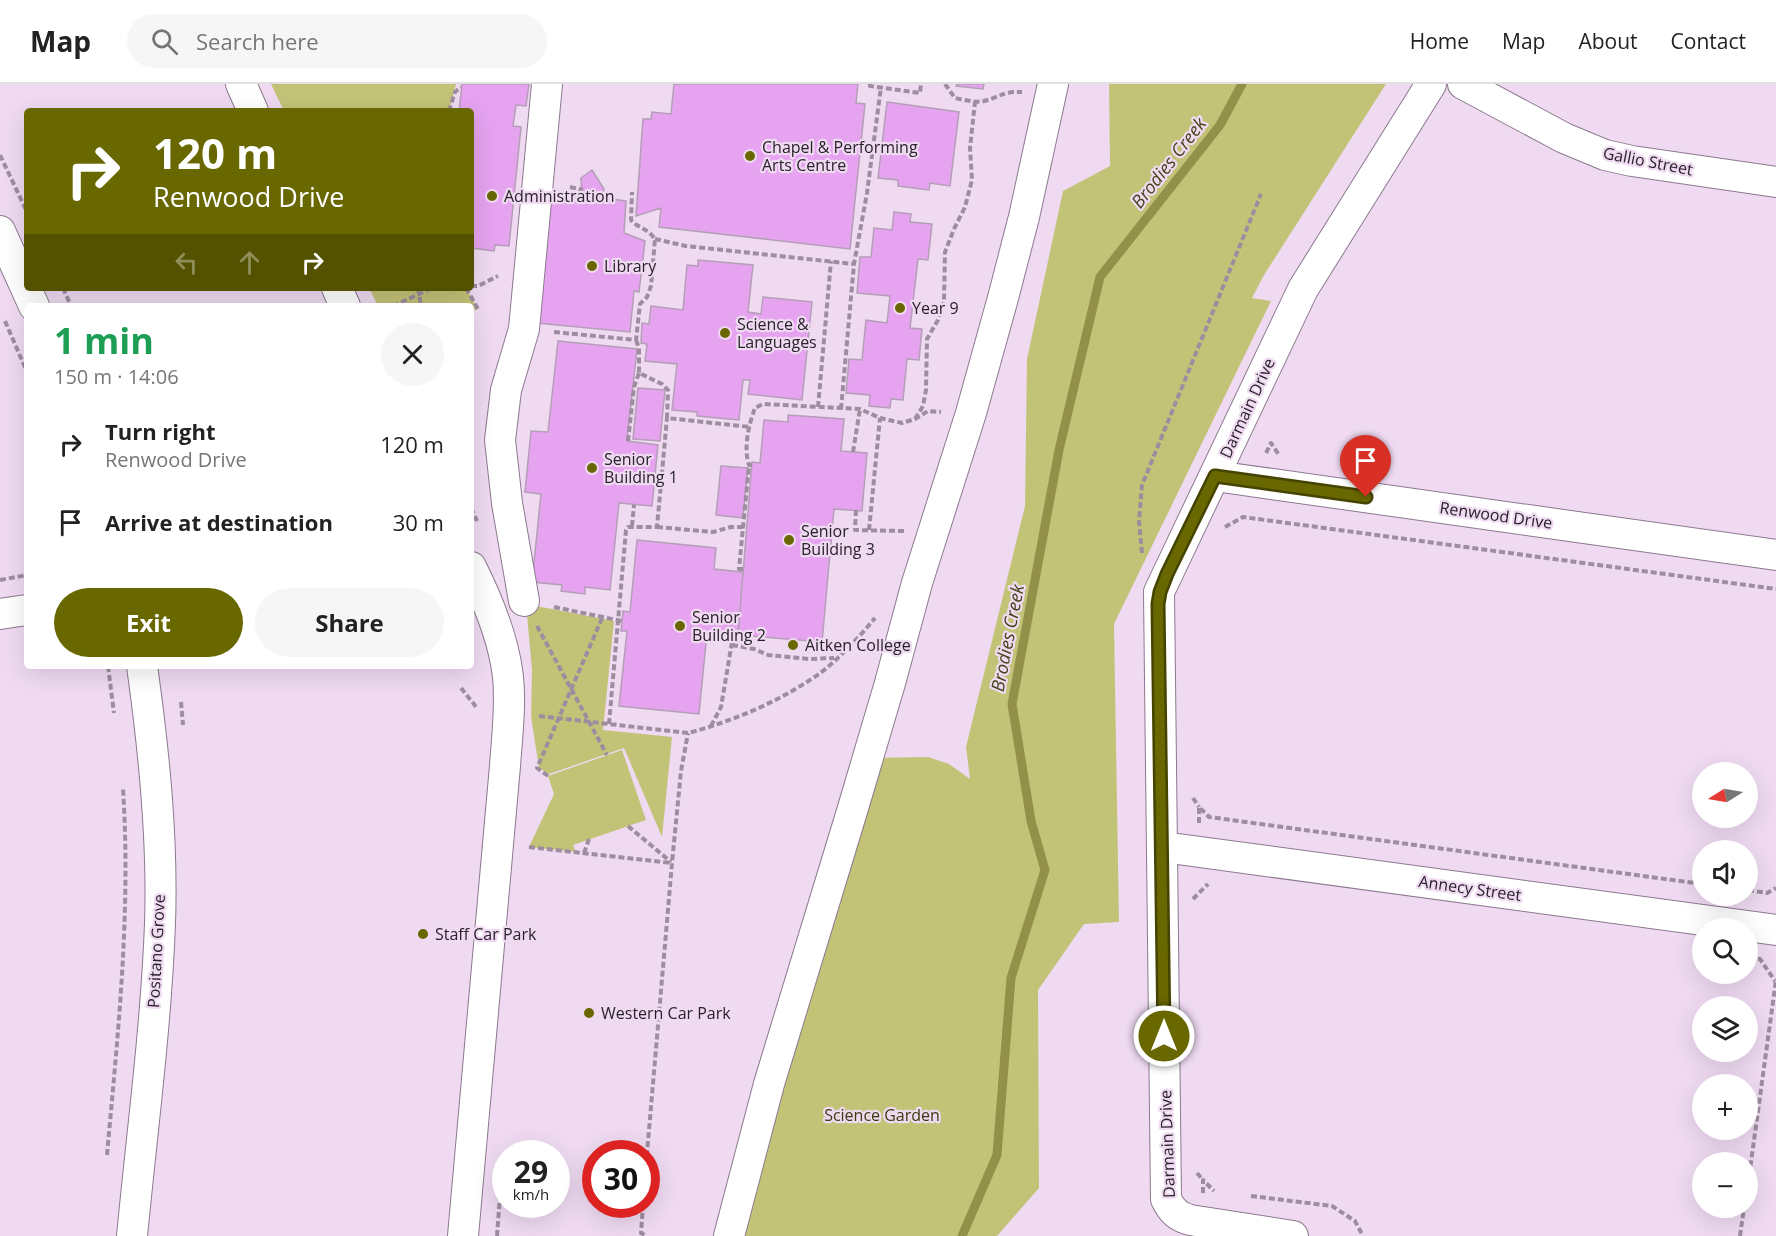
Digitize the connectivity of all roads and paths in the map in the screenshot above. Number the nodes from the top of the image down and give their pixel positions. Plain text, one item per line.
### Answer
1 (241, 84) edge
2 (456, 84) edge
3 (548, 84) edge
4 (870, 84) edge
5 (921, 84) edge
6 (945, 84) edge
7 (1431, 84) edge
8 (1463, 84) edge
9 (461, 87) dead end
10 (881, 87) junction
11 (1039, 88) edge
12 (455, 92) junction
13 (975, 102) junction
14 (252, 108) edge
15 (449, 108) edge
16 (0, 155) edge
17 (570, 181) dead end
18 (1776, 182) edge
19 (583, 190) dead end
20 (632, 192) dead end
21 (1261, 194) dead end
22 (24, 206) edge
23 (0, 231) edge
24 (655, 239) junction
25 (831, 261) junction
26 (854, 264) junction
27 (24, 284) edge
28 (418, 291) edge
29 (426, 291) edge
30 (468, 291) edge
31 (419, 294) junction
32 (400, 303) edge
33 (420, 303) edge
34 (478, 309) dead end
35 (4, 320) dead end
36 (524, 329) junction
37 (636, 340) junction
38 (24, 365) edge
39 (639, 373) junction
40 (818, 407) junction
41 (841, 409) junction
42 (860, 409) junction
43 (948, 412) dead end
44 (667, 418) junction
45 (880, 418) junction
46 (915, 419) junction
47 (750, 427) junction
48 (628, 441) dead end
49 (853, 452) dead end
50 (1215, 476) junction
51 (634, 504) dead end
52 (856, 510) dead end
53 (632, 526) junction
54 (657, 527) junction
55 (743, 527) junction
56 (1223, 528) dead end
57 (869, 530) junction
58 (913, 531) dead end
59 (1776, 555) edge
60 (743, 569) dead end
61 (474, 574) edge
62 (24, 576) edge
63 (0, 580) edge
64 (1776, 589) edge
65 (1160, 592) junction
66 (524, 601) junction
67 (24, 610) edge
68 (882, 610) dead end
69 (0, 614) edge
70 (603, 616) junction
71 (619, 620) junction
72 (733, 636) dead end
73 (732, 645) junction
74 (836, 658) junction
75 (108, 669) edge
76 (142, 669) edge
77 (461, 688) dead end
78 (571, 689) junction
79 (481, 712) dead end
80 (529, 715) dead end
81 (115, 716) dead end
82 (559, 718) junction
83 (589, 722) junction
84 (609, 724) junction
85 (711, 727) junction
86 (688, 733) junction
87 (607, 755) dead end
88 (548, 776) dead end
89 (122, 782) dead end
90 (1192, 797) dead end
91 (1199, 807) dead end
92 (628, 826) dead end
93 (590, 839) dead end
94 (529, 847) dead end
95 (1163, 847) junction
96 (584, 853) junction
97 (672, 863) junction
98 (1220, 885) dead end
99 (1776, 888) edge
100 (1758, 892) edge
101 (1193, 910) dead end
102 (1776, 930) edge
103 (1758, 959) edge
104 (1776, 981) edge
105 (648, 1140) edge
106 (1752, 1152) edge
107 (106, 1160) dead end
108 (1195, 1170) dead end
109 (1203, 1180) dead end
110 (642, 1218) edge
111 (1743, 1218) edge
112 (132, 1236) edge
113 (463, 1236) edge
114 (646, 1236) edge
115 (729, 1236) edge
116 (1293, 1236) edge
117 (1740, 1236) edge

1 - 14 street
2 - 12 path
3 - 36 street
4 - 10 path
5 - 10 path
6 - 13 path
7 - 50 street, Darmain Drive
8 - 18 street, Gallio Street
9 - 12 path
10 - 26 path
11 - 13 path
11 - 115 street
12 - 15 path
13 - 46 path
16 - 22 path
17 - 19 path
20 - 24 path
21 - 65 path
23 - 27 street
24 - 25 path
24 - 37 path
25 - 26 path
25 - 40 path
26 - 41 path
28 - 31 path
29 - 31 path
30 - 34 path
31 - 32 path
31 - 33 path
35 - 38 path
36 - 37 path
36 - 66 street
37 - 39 path
39 - 44 path
39 - 48 path
40 - 41 path
40 - 47 path
41 - 42 path
42 - 45 path
42 - 49 path
43 - 46 path
44 - 47 path
44 - 54 path
45 - 46 path
45 - 57 path
47 - 55 path
50 - 59 street, Renwood Drive
50 - 65 street, Darmain Drive
51 - 53 path
52 - 57 path
53 - 54 path
53 - 71 path
54 - 55 path
55 - 60 path
56 - 64 path
57 - 58 path
61 - 113 street
62 - 63 path
65 - 95 street, Darmain Drive
66 - 70 path
66 - 78 path
67 - 69 street
68 - 74 path
70 - 71 path
70 - 78 path
71 - 84 path
72 - 73 path
73 - 74 path
73 - 85 path
74 - 85 path
75 - 81 path
76 - 112 street, Positano Grove
77 - 79 path
78 - 82 path
78 - 83 path
80 - 82 path
82 - 83 path
82 - 88 path
83 - 84 path
83 - 87 path
84 - 86 path
85 - 86 path
86 - 97 path
89 - 107 path
90 - 91 path
92 - 97 path
93 - 96 path
94 - 96 path
95 - 102 street, Annecy Street
95 - 116 street, Darmain Drive
96 - 97 path
97 - 105 path
98 - 101 path
99 - 100 path
103 - 104 path
104 - 106 path
108 - 109 path
110 - 114 path
111 - 117 path

